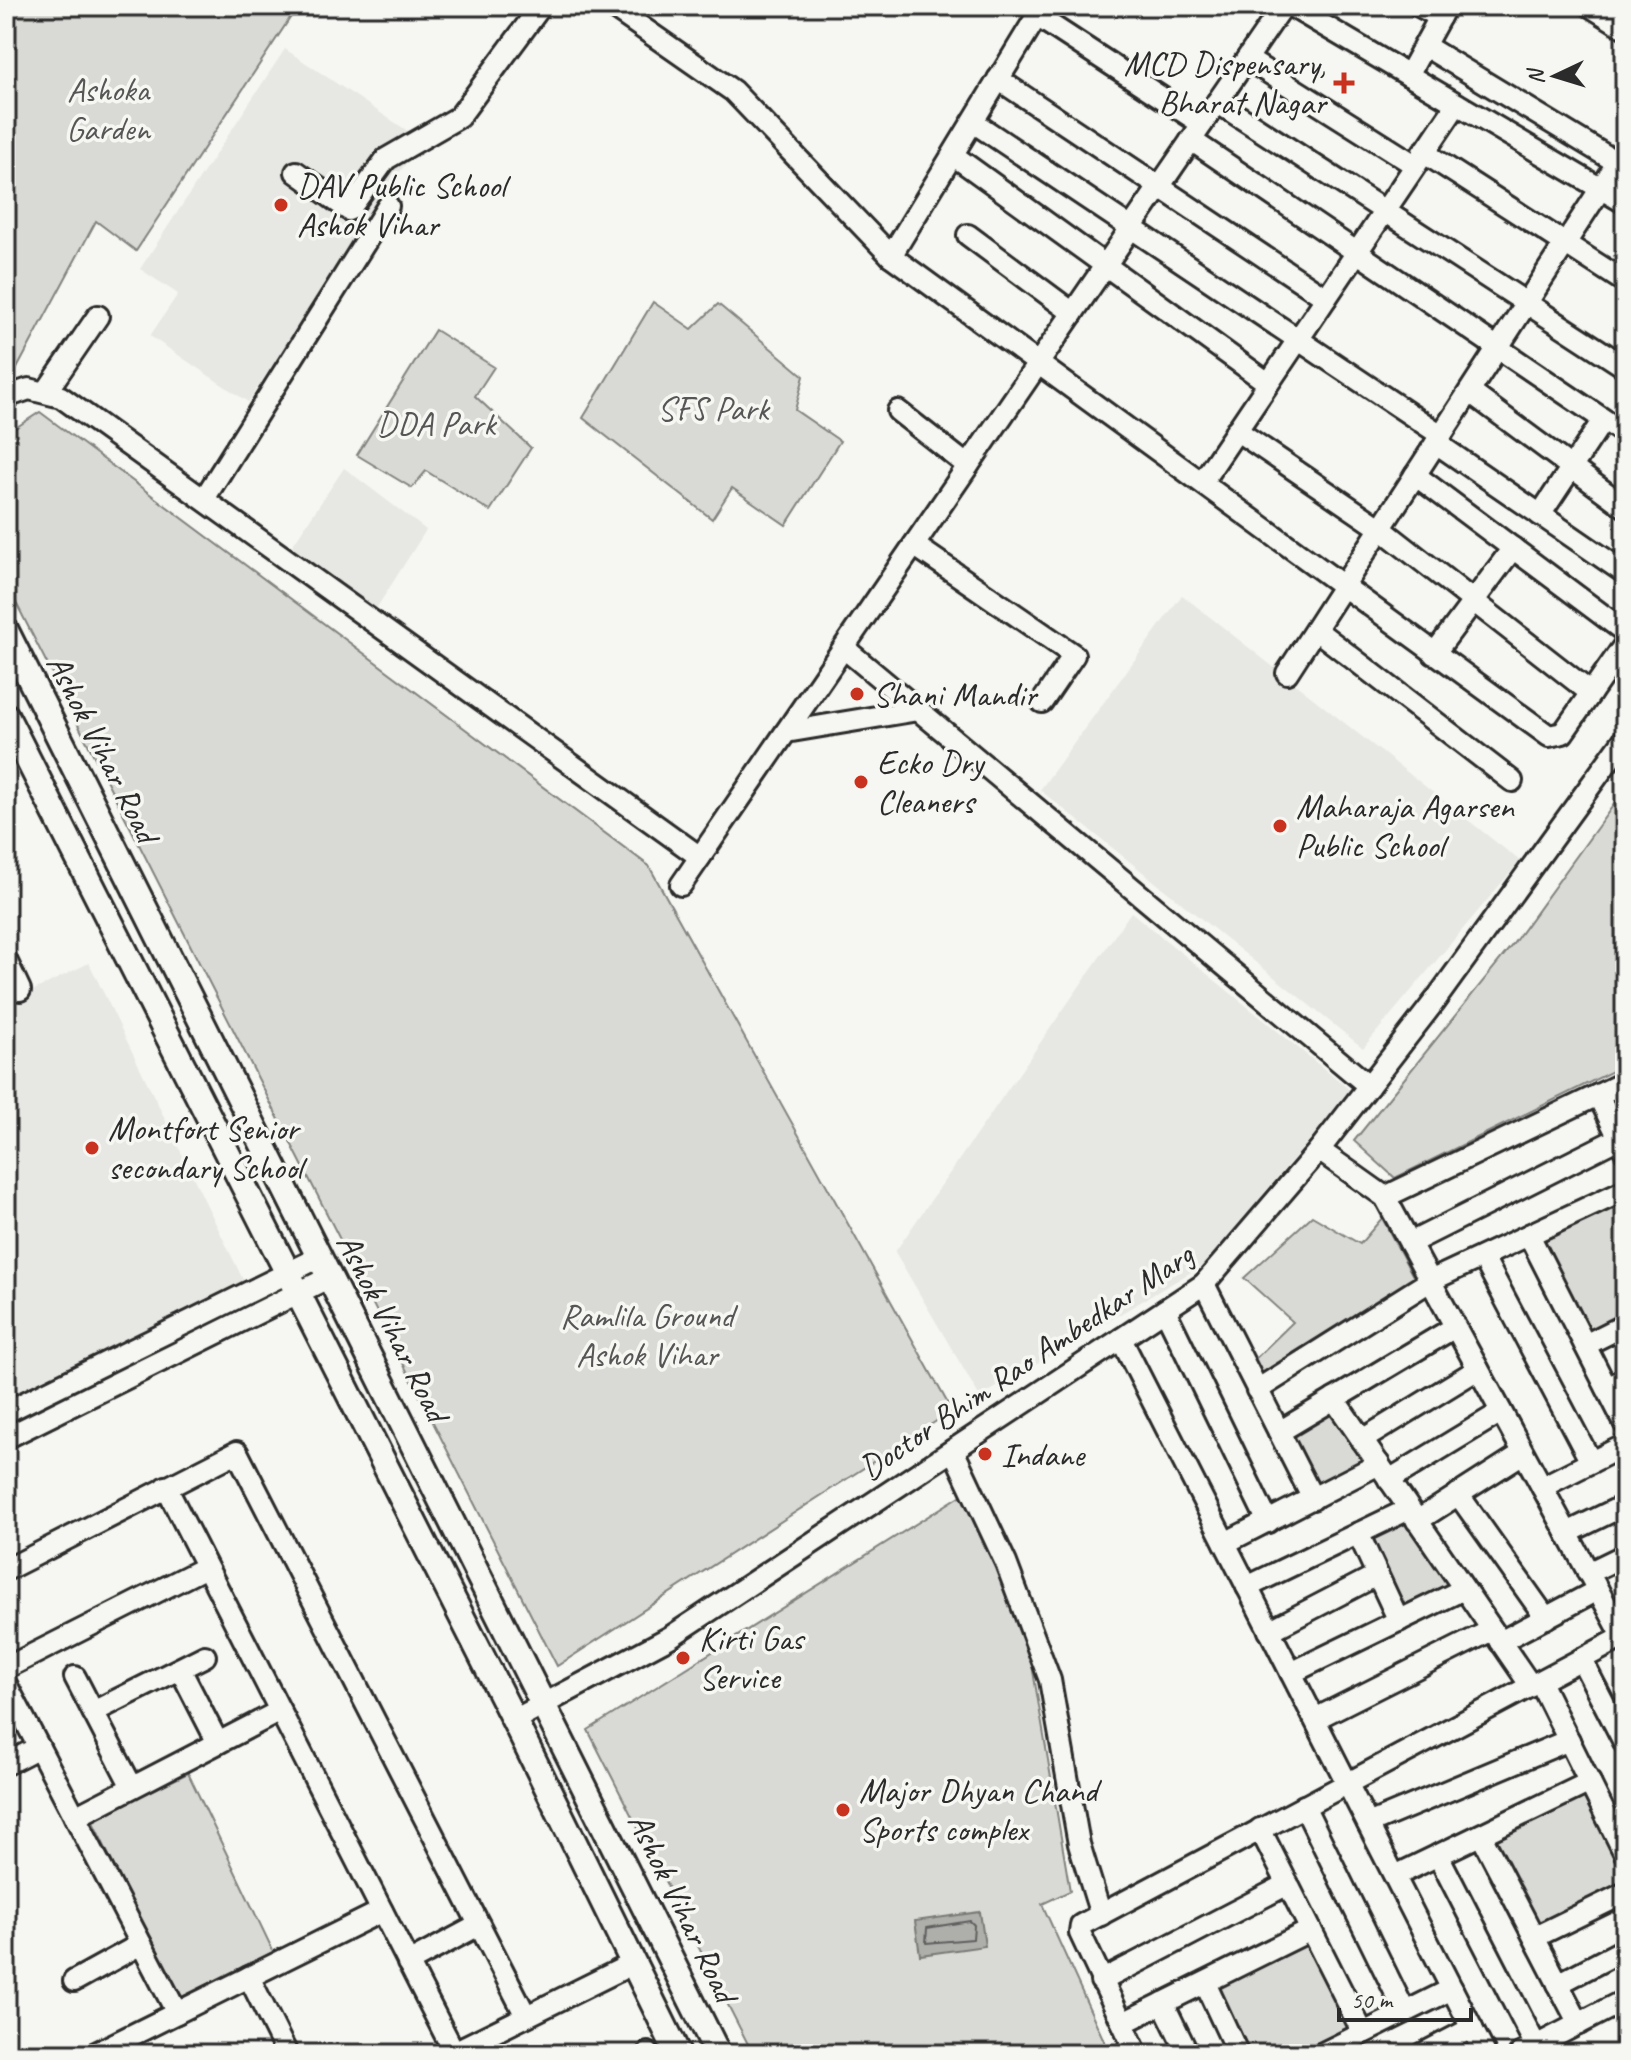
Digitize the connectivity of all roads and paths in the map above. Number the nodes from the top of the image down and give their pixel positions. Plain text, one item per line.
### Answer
1 (541, 6) edge
2 (611, 6) edge
3 (1283, 6) edge
4 (1291, 6) edge
5 (1419, 6) edge
6 (1590, 6) edge
7 (1040, 11) edge
8 (1443, 12) edge
9 (1625, 28) edge
10 (1425, 46) junction
11 (1247, 59) junction
12 (1408, 75) junction
13 (998, 79) junction
14 (1217, 102) junction
15 (1457, 104) junction
16 (973, 122) junction
17 (1196, 132) junction
18 (953, 155) junction
19 (1622, 157) edge
20 (1419, 158) junction
21 (296, 172) dead end
22 (1161, 185) junction
23 (1603, 190) junction
24 (1625, 203) edge
25 (388, 206) dead end
26 (1386, 209) junction
27 (1131, 229) junction
28 (968, 235) dead end
29 (1566, 245) junction
30 (1355, 254) junction
31 (891, 256) junction
32 (1105, 266) junction
33 (1625, 282) edge
34 (1326, 298) junction
35 (1528, 303) junction
36 (1073, 313) junction
37 (98, 316) dead end
38 (1298, 342) junction
39 (1498, 349) junction
40 (1038, 364) junction
41 (1625, 367) edge
42 (1268, 383) junction
43 (46, 392) junction
44 (1470, 392) junction
45 (6, 397) edge
46 (898, 411) dead end
47 (1603, 420) junction
48 (1236, 430) junction
49 (1625, 434) edge
50 (1439, 439) junction
51 (968, 466) junction
52 (1571, 468) junction
53 (1415, 475) junction
54 (1202, 482) junction
55 (204, 499) junction
56 (1625, 507) edge
57 (1540, 515) junction
58 (1380, 528) junction
59 (914, 545) junction
60 (1513, 548) junction
61 (1625, 573) edge
62 (1341, 587) junction
63 (1473, 603) junction
64 (1316, 630) junction
65 (6, 631) edge
66 (1625, 632) edge
67 (1625, 644) edge
68 (844, 648) junction
69 (1434, 654) junction
70 (1287, 673) dead end
71 (1591, 693) junction
72 (1042, 702) dead end
73 (918, 710) junction
74 (6, 716) edge
75 (786, 732) junction
76 (1625, 738) edge
77 (1512, 781) dead end
78 (700, 857) junction
79 (681, 885) dead end
80 (6, 960) edge
81 (20, 990) dead end
82 (1625, 1082) edge
83 (1369, 1086) junction
84 (1598, 1095) junction
85 (1622, 1144) edge
86 (1319, 1150) junction
87 (1625, 1190) edge
88 (1385, 1197) junction
89 (1529, 1235) junction
90 (1410, 1243) junction
91 (1483, 1257) junction
92 (325, 1267) junction
93 (1430, 1281) junction
94 (291, 1284) junction
95 (1204, 1284) junction
96 (1165, 1310) junction
97 (1625, 1325) edge
98 (1455, 1327) junction
99 (1121, 1339) junction
100 (1585, 1345) junction
101 (1478, 1369) junction
102 (1616, 1383) edge
103 (1257, 1390) junction
104 (1334, 1399) junction
105 (6, 1412) edge
106 (1501, 1412) junction
107 (1625, 1424) edge
108 (1279, 1432) junction
109 (6, 1438) edge
110 (1362, 1440) junction
111 (1625, 1445) edge
112 (953, 1450) junction
113 (1523, 1453) junction
114 (1591, 1462) junction
115 (1384, 1472) junction
116 (166, 1487) junction
117 (1542, 1487) junction
118 (1458, 1494) junction
119 (1313, 1499) junction
120 (1625, 1505) edge
121 (1413, 1515) junction
122 (1268, 1522) junction
123 (1358, 1533) junction
124 (1567, 1533) junction
125 (1225, 1543) junction
126 (1625, 1555) edge
127 (206, 1567) junction
128 (6, 1570) edge
129 (1377, 1575) junction
130 (1593, 1581) junction
131 (1247, 1587) junction
132 (1464, 1589) junction
133 (1546, 1618) junction
134 (1399, 1621) junction
135 (1269, 1631) junction
136 (1496, 1636) junction
137 (1624, 1639) edge
138 (205, 1656) dead end
139 (1581, 1659) junction
140 (6, 1668) edge
141 (180, 1669) junction
142 (1291, 1673) junction
143 (75, 1677) dead end
144 (6, 1684) edge
145 (1535, 1684) junction
146 (545, 1705) junction
147 (280, 1711) junction
148 (93, 1712) junction
149 (1315, 1719) junction
150 (514, 1720) junction
151 (1569, 1740) junction
152 (218, 1743) junction
153 (1625, 1744) edge
154 (39, 1747) junction
155 (6, 1764) edge
156 (1590, 1782) junction
157 (1347, 1783) junction
158 (132, 1787) junction
159 (1304, 1806) junction
160 (75, 1817) junction
161 (1368, 1824) junction
162 (1260, 1829) junction
163 (1481, 1835) junction
164 (1625, 1854) edge
165 (1438, 1855) junction
166 (1395, 1876) junction
167 (1288, 1884) junction
168 (1625, 1893) edge
169 (382, 1911) junction
170 (1101, 1915) junction
171 (479, 1925) junction
172 (1311, 1930) junction
173 (1535, 1937) junction
174 (141, 1944) junction
175 (1625, 1949) edge
176 (408, 1963) junction
177 (634, 1963) junction
178 (249, 1977) junction
179 (74, 1981) dead end
180 (1101, 1981) junction
181 (1205, 1983) junction
182 (1558, 1984) junction
183 (1452, 1989) junction
184 (1625, 2000) edge
185 (1163, 2003) junction
186 (1405, 2012) junction
187 (177, 2013) junction
188 (526, 2016) junction
189 (1123, 2023) junction
190 (1579, 2024) junction
191 (1472, 2028) junction
192 (1363, 2033) junction
193 (1528, 2050) edge
194 (107, 2051) edge
195 (451, 2053) edge
196 (287, 2054) edge
197 (678, 2054) edge
198 (718, 2054) edge
199 (1137, 2054) edge
200 (1188, 2054) edge
201 (1238, 2054) edge
202 (1321, 2054) edge
203 (1422, 2054) edge
204 (1485, 2054) edge

1 - 21 street
2 - 31 street
3 - 11 street
4 - 12 street
5 - 8 street
6 - 9 street
7 - 13 street
7 - 17 street
8 - 10 street
10 - 12 street
10 - 19 street
11 - 14 street
11 - 20 street
12 - 15 street
13 - 16 street
13 - 22 street
14 - 17 street
14 - 26 street
15 - 20 street
15 - 23 street
16 - 18 street
16 - 27 street
17 - 22 street
17 - 30 street
18 - 31 street
18 - 32 street
19 - 23 street
20 - 26 street
20 - 29 street
22 - 27 street
22 - 34 street
23 - 24 street
23 - 29 street
25 - 55 street
26 - 30 street
26 - 35 street
27 - 32 street
27 - 38 street
28 - 36 street
29 - 33 street
29 - 35 street
30 - 34 street
30 - 39 street
31 - 40 street
32 - 36 street
32 - 42 street
34 - 38 street
35 - 39 street
35 - 41 street
36 - 40 street
37 - 43 street
38 - 42 street
38 - 50 street
39 - 44 street
39 - 47 street
40 - 51 street
40 - 54 street
42 - 48 street
43 - 45 street
43 - 55 street
44 - 50 street
44 - 52 street
46 - 51 street
47 - 49 street
47 - 52 street
48 - 54 street
48 - 58 street
50 - 53 street
50 - 57 street
51 - 59 street
52 - 56 street
52 - 57 street
53 - 58 street
53 - 60 street
54 - 62 street
55 - 78 street
57 - 61 street
58 - 62 street
58 - 63 street
59 - 68 street
59 - 72 street
60 - 63 street
60 - 66 street
62 - 64 street
62 - 69 street
63 - 69 street
63 - 71 street
64 - 70 street
64 - 77 street
65 - 92 main road, Ashok Vihar Road
67 - 71 street
68 - 73 street
68 - 75 street
69 - 71 street
73 - 75 street
73 - 83 street
74 - 94 main road, Ashok Vihar Road
75 - 78 street
76 - 83 street, Doctor Bhim Rao Ambedkar Marg
78 - 79 street
80 - 81 street
82 - 84 street
83 - 86 street, Doctor Bhim Rao Ambedkar Marg
84 - 85 street
84 - 88 street
85 - 90 street
86 - 88 street
86 - 95 street, Doctor Bhim Rao Ambedkar Marg
87 - 89 street
88 - 90 street
89 - 91 street
89 - 100 street
90 - 93 street
91 - 93 street
91 - 114 street
92 - 94 street
92 - 146 main road, Ashok Vihar Road
93 - 98 street
93 - 103 street
94 - 105 street
94 - 109 street
94 - 150 main road, Ashok Vihar Road
95 - 96 street, Doctor Bhim Rao Ambedkar Marg
95 - 103 street
96 - 99 street, Doctor Bhim Rao Ambedkar Marg
96 - 122 street
97 - 100 street
98 - 101 street
98 - 104 street
99 - 112 street, Doctor Bhim Rao Ambedkar Marg
99 - 125 street
100 - 102 street
101 - 106 street
101 - 110 street
102 - 107 street
103 - 108 street
104 - 108 street
104 - 110 street
106 - 113 street
106 - 115 street
108 - 119 street
110 - 115 street
111 - 114 street
112 - 146 street, Doctor Bhim Rao Ambedkar Marg
112 - 170 street
113 - 117 street
113 - 118 street
114 - 117 street
115 - 119 street
115 - 121 street
116 - 127 street
116 - 128 street
116 - 171 street
117 - 124 street
118 - 121 street
118 - 133 street
119 - 122 street
120 - 124 street
121 - 123 street
121 - 132 street
122 - 125 street
123 - 129 street
123 - 131 street
124 - 130 street
125 - 131 street
126 - 130 street
127 - 140 street
127 - 147 street
129 - 134 street
129 - 135 street
130 - 133 street
130 - 137 street
131 - 135 street
132 - 134 street
132 - 136 street
133 - 136 street
134 - 142 street
135 - 142 street
136 - 145 street
136 - 149 street
137 - 139 street
138 - 141 street
139 - 145 street
139 - 153 street
141 - 148 street
141 - 152 street
142 - 149 street
143 - 148 street
144 - 154 street
145 - 151 street
145 - 157 street
146 - 150 street, Doctor Bhim Rao Ambedkar Marg
146 - 198 main road, Ashok Vihar Road
147 - 152 street
147 - 169 street
148 - 158 street
149 - 157 street
150 - 177 main road, Ashok Vihar Road
151 - 156 street
151 - 161 street
152 - 158 street
154 - 155 street
154 - 160 street
156 - 163 street
156 - 164 street
157 - 159 street
157 - 161 street
158 - 160 street
159 - 162 street
159 - 186 street
160 - 174 street
161 - 166 street
162 - 167 street
162 - 170 street
163 - 165 street
163 - 173 street
165 - 166 street
165 - 193 street
166 - 183 street
167 - 172 street
167 - 180 street
168 - 173 street
169 - 176 street
169 - 178 street
170 - 180 street
171 - 176 street
171 - 188 street
172 - 181 street
172 - 192 street
173 - 182 street
174 - 179 street
174 - 187 street
175 - 182 street
176 - 195 street
177 - 188 street
177 - 197 main road, Ashok Vihar Road
178 - 187 street
178 - 196 street
180 - 189 street
181 - 185 street
181 - 201 street
182 - 190 street
183 - 186 street
183 - 191 street
184 - 190 street
185 - 189 street
185 - 200 street
186 - 192 street
187 - 194 street
188 - 195 street
189 - 199 street
190 - 193 street
191 - 203 street
191 - 204 street
192 - 202 street

